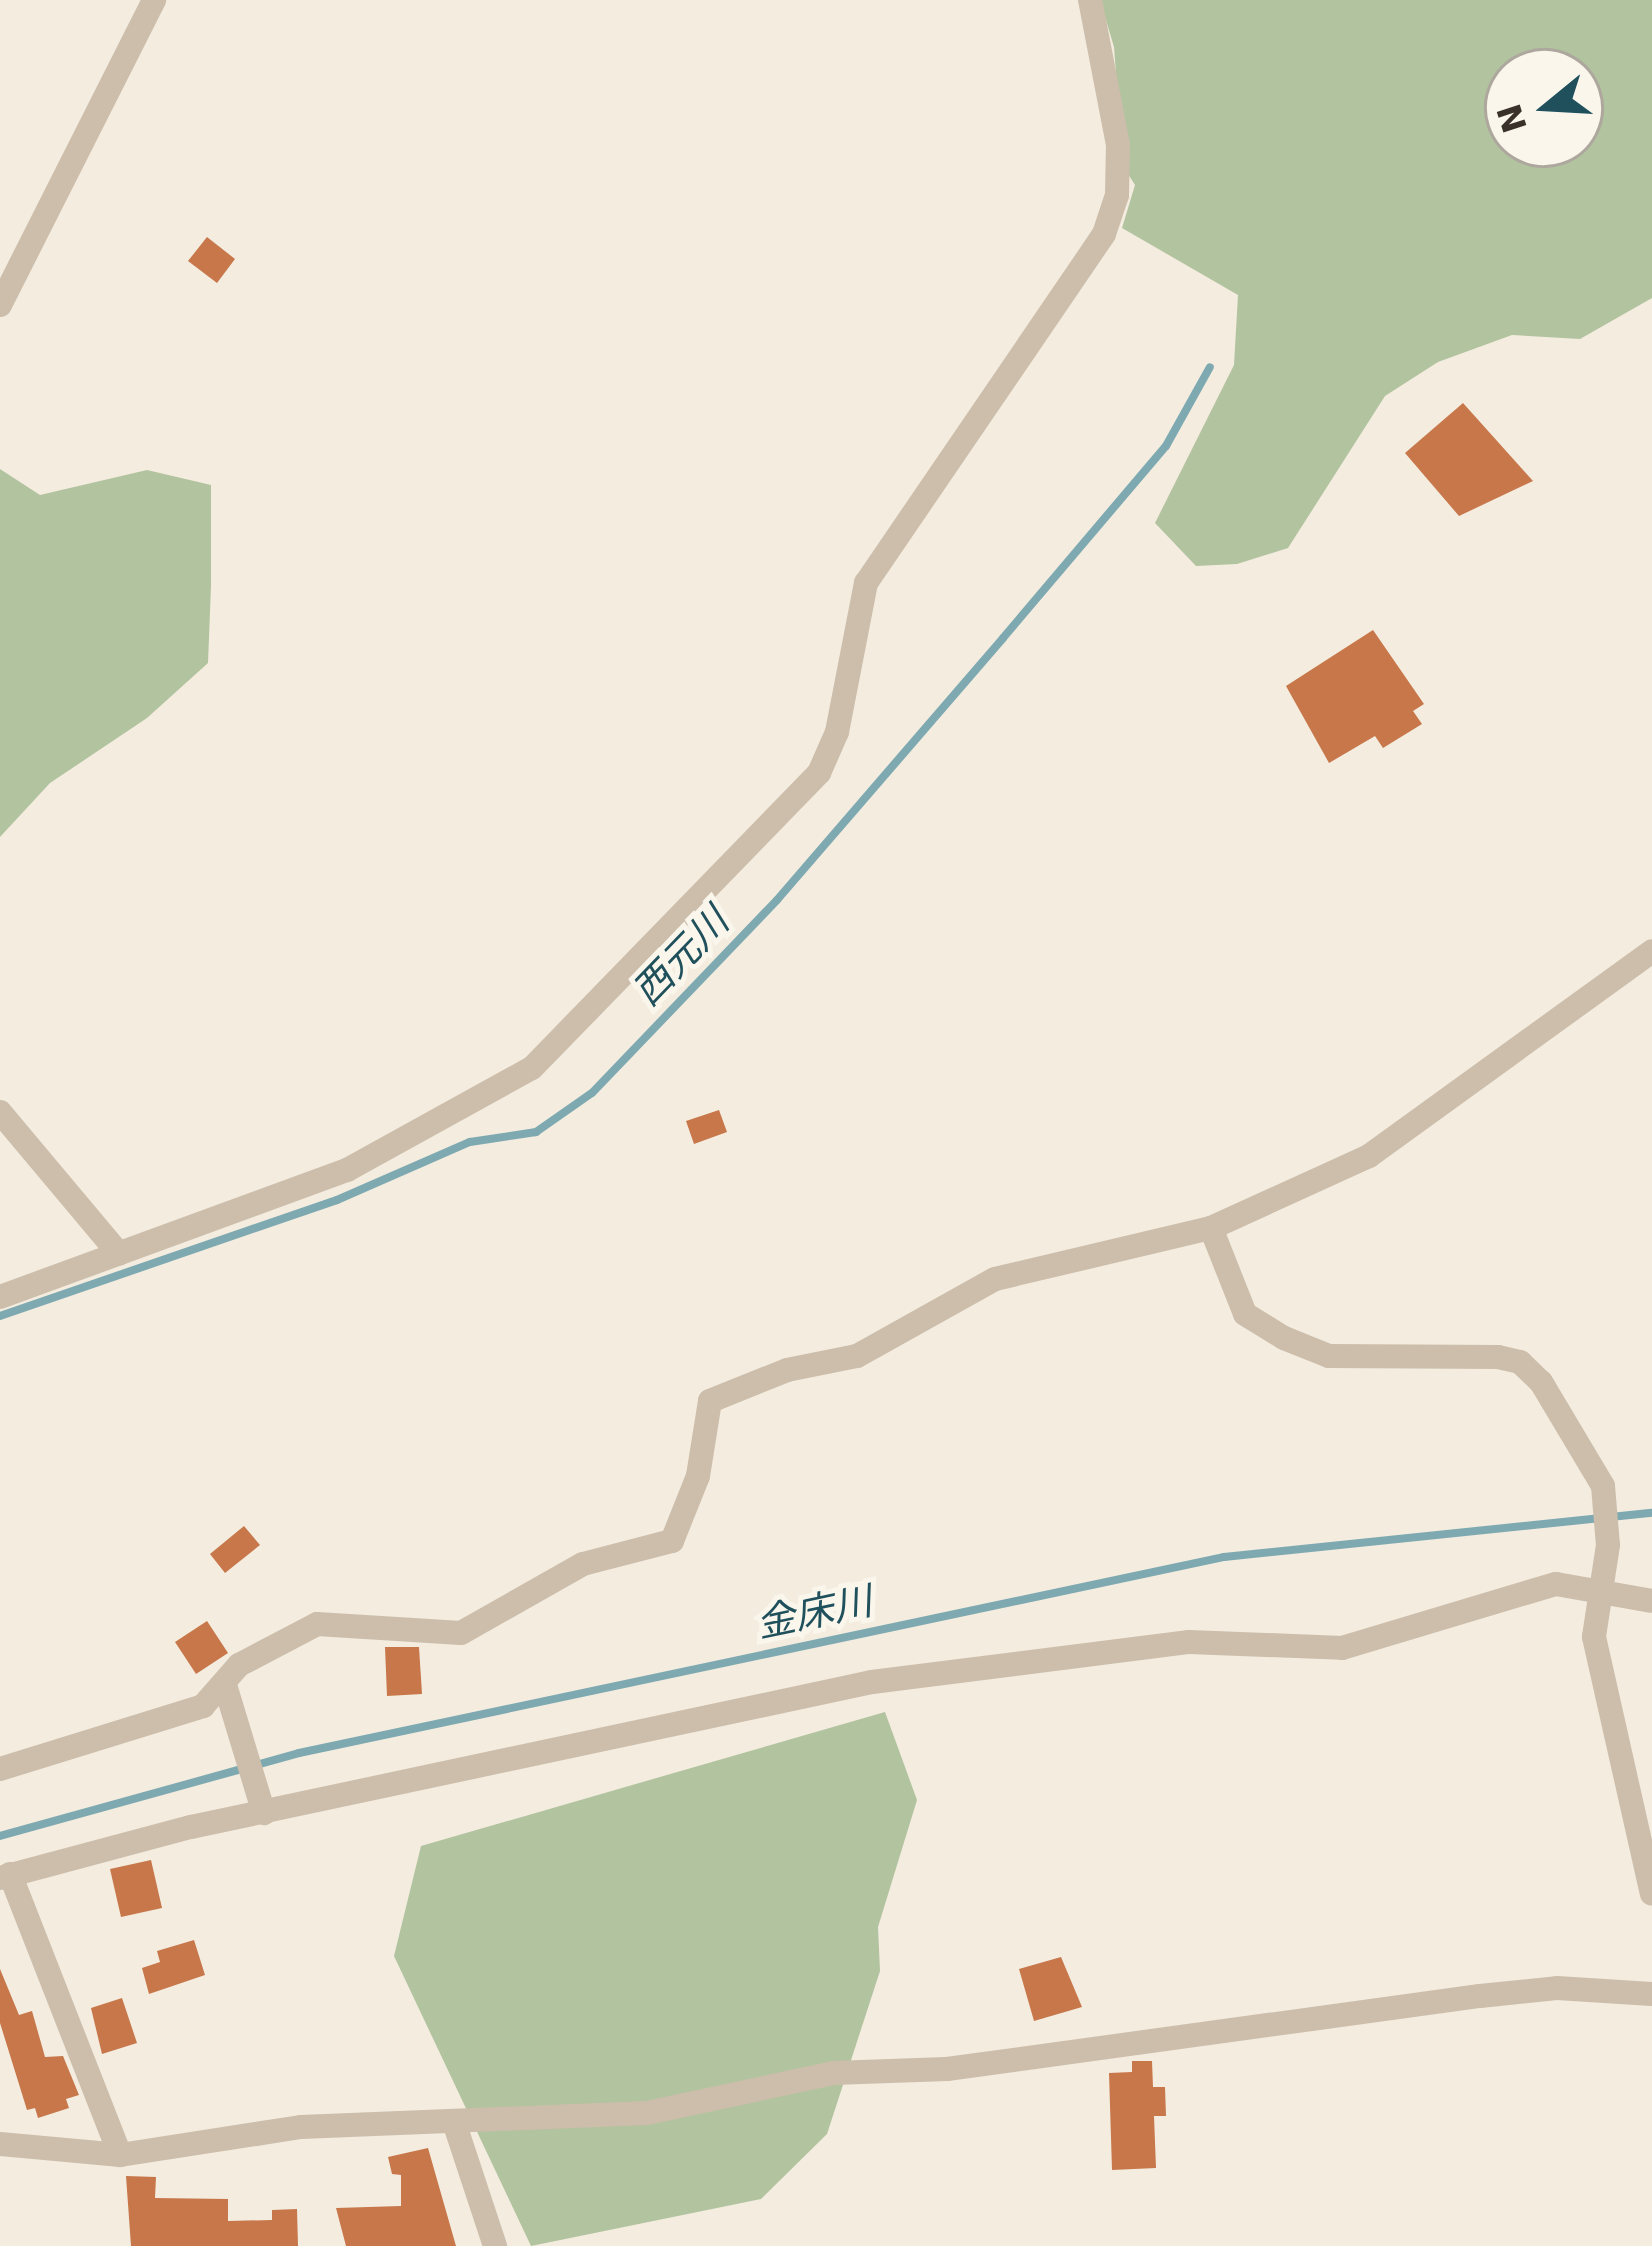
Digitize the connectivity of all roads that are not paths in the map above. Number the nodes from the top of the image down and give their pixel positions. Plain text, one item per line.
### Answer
1 (154, 0) edge
2 (1090, 0) edge
3 (0, 305) edge
4 (1652, 951) edge
5 (0, 1112) edge
6 (1211, 1228) junction
7 (119, 1254) junction
8 (0, 1297) edge
9 (1602, 1591) junction
10 (1652, 1600) edge
11 (225, 1685) junction
12 (0, 1769) edge
13 (262, 1804) junction
14 (5, 1876) edge
15 (1652, 1894) edge
16 (1652, 1994) edge
17 (454, 2122) junction
18 (0, 2144) edge
19 (120, 2155) junction
20 (495, 2246) edge

1 - 3 street
2 - 7 street
4 - 6 street
5 - 7 street
6 - 9 street
6 - 11 street
7 - 8 street
9 - 10 street
9 - 13 street
9 - 15 street
11 - 12 street
11 - 13 street
13 - 14 street
14 - 19 street
16 - 17 street
17 - 19 street
17 - 20 street
18 - 19 street

